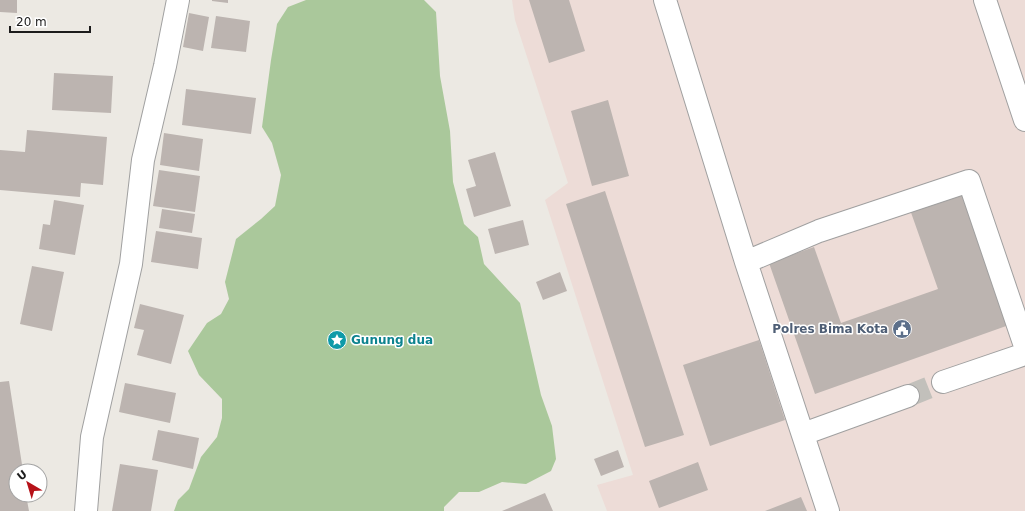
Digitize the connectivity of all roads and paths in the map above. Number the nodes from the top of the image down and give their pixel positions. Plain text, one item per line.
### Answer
1 (178, 0) edge
2 (665, 0) edge
3 (985, 0) edge
4 (1025, 120) edge
5 (746, 262) junction
6 (1025, 346) edge
7 (1025, 354) edge
8 (943, 382) tunnel mouth
9 (908, 396) tunnel mouth
10 (803, 434) junction
11 (86, 511) edge
12 (828, 511) edge

1 - 11 street
2 - 5 street
3 - 4 street
5 - 6 street
5 - 10 street
7 - 8 street
9 - 10 street
10 - 12 street

